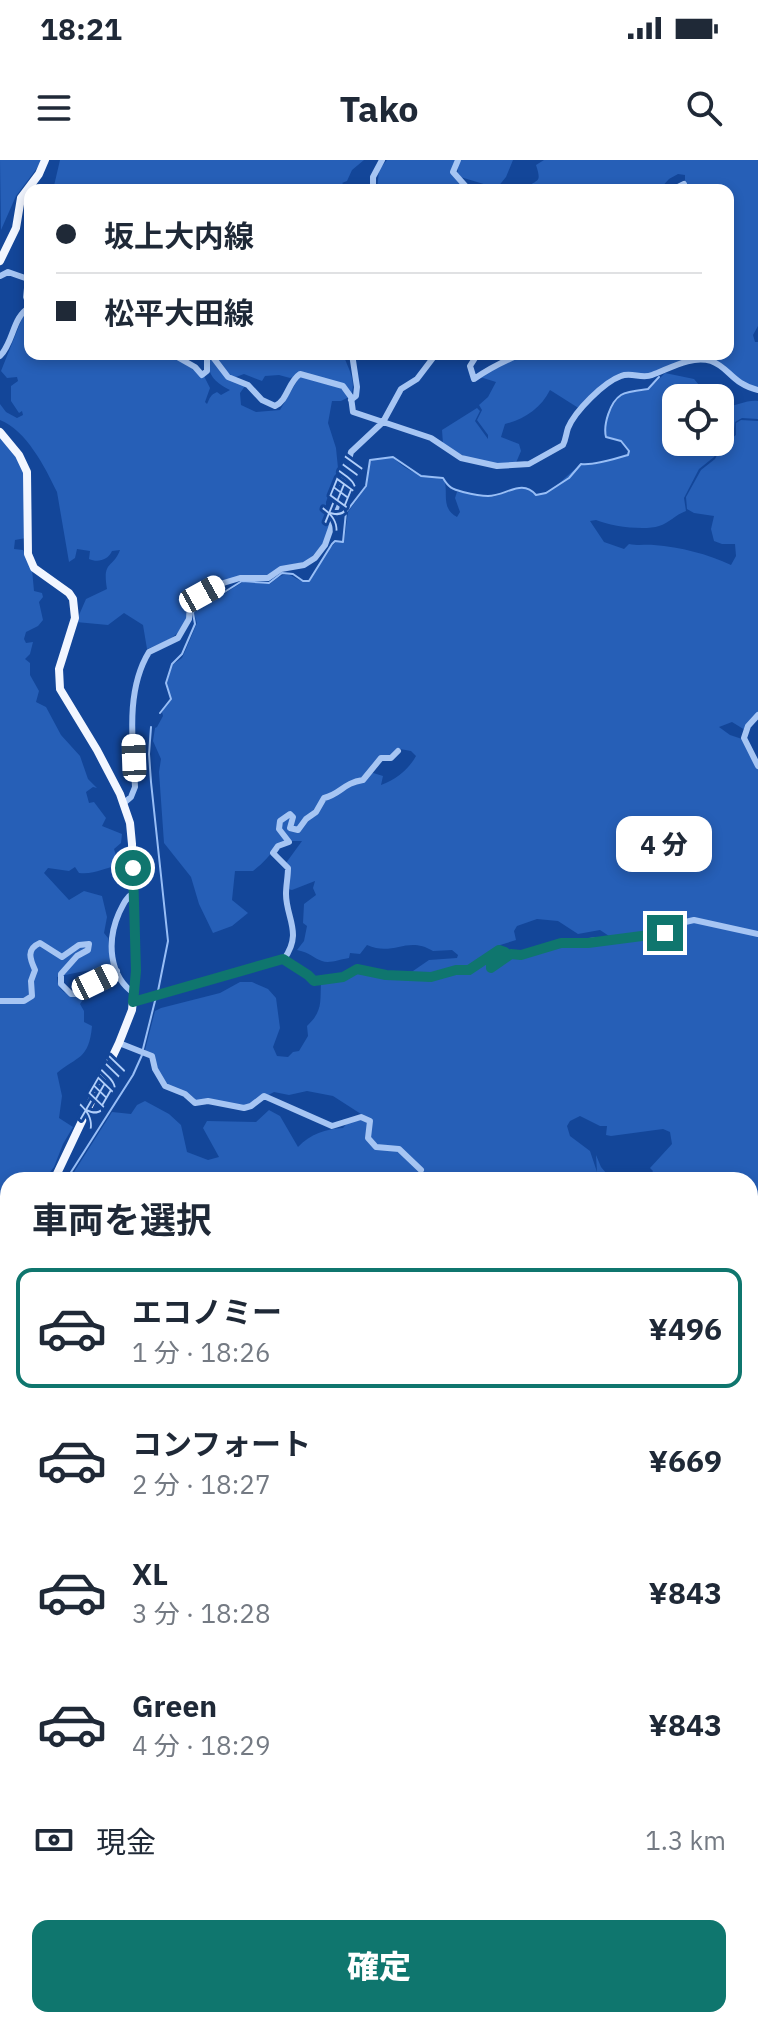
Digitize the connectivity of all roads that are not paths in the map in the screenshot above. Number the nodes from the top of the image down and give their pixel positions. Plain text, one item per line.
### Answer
1 (45, 160) edge
2 (382, 160) edge
3 (458, 160) edge
4 (34, 184) edge
5 (373, 184) edge
6 (467, 184) edge
7 (24, 206) edge
8 (0, 259) edge
9 (0, 276) edge
10 (24, 278) edge
11 (24, 312) edge
12 (0, 356) edge
13 (178, 360) edge
14 (207, 360) edge
15 (215, 360) edge
16 (353, 360) edge
17 (431, 360) edge
18 (474, 360) edge
19 (510, 360) edge
20 (758, 390) edge
21 (351, 400) junction
22 (383, 422) junction
23 (0, 432) edge
24 (758, 715) edge
25 (398, 751) dead end
26 (758, 766) edge
27 (124, 803) junction
28 (134, 893) junction
29 (758, 934) edge
30 (284, 959) junction
31 (117, 971) junction
32 (134, 998) junction
33 (0, 1001) edge
34 (119, 1043) junction
35 (421, 1170) dead end
36 (58, 1172) edge

1 - 4 main road
2 - 5 street
3 - 6 street
7 - 8 main road
9 - 10 street
11 - 12 street
13 - 14 street
15 - 21 street
16 - 21 street
17 - 22 street
18 - 19 street
20 - 22 street
21 - 22 street
22 - 27 street
23 - 27 main road
24 - 26 street
25 - 30 street
27 - 28 main road
28 - 31 street
28 - 32 main road
29 - 30 street
30 - 32 street
31 - 32 street
31 - 33 street
32 - 34 main road
34 - 35 street
34 - 36 main road

